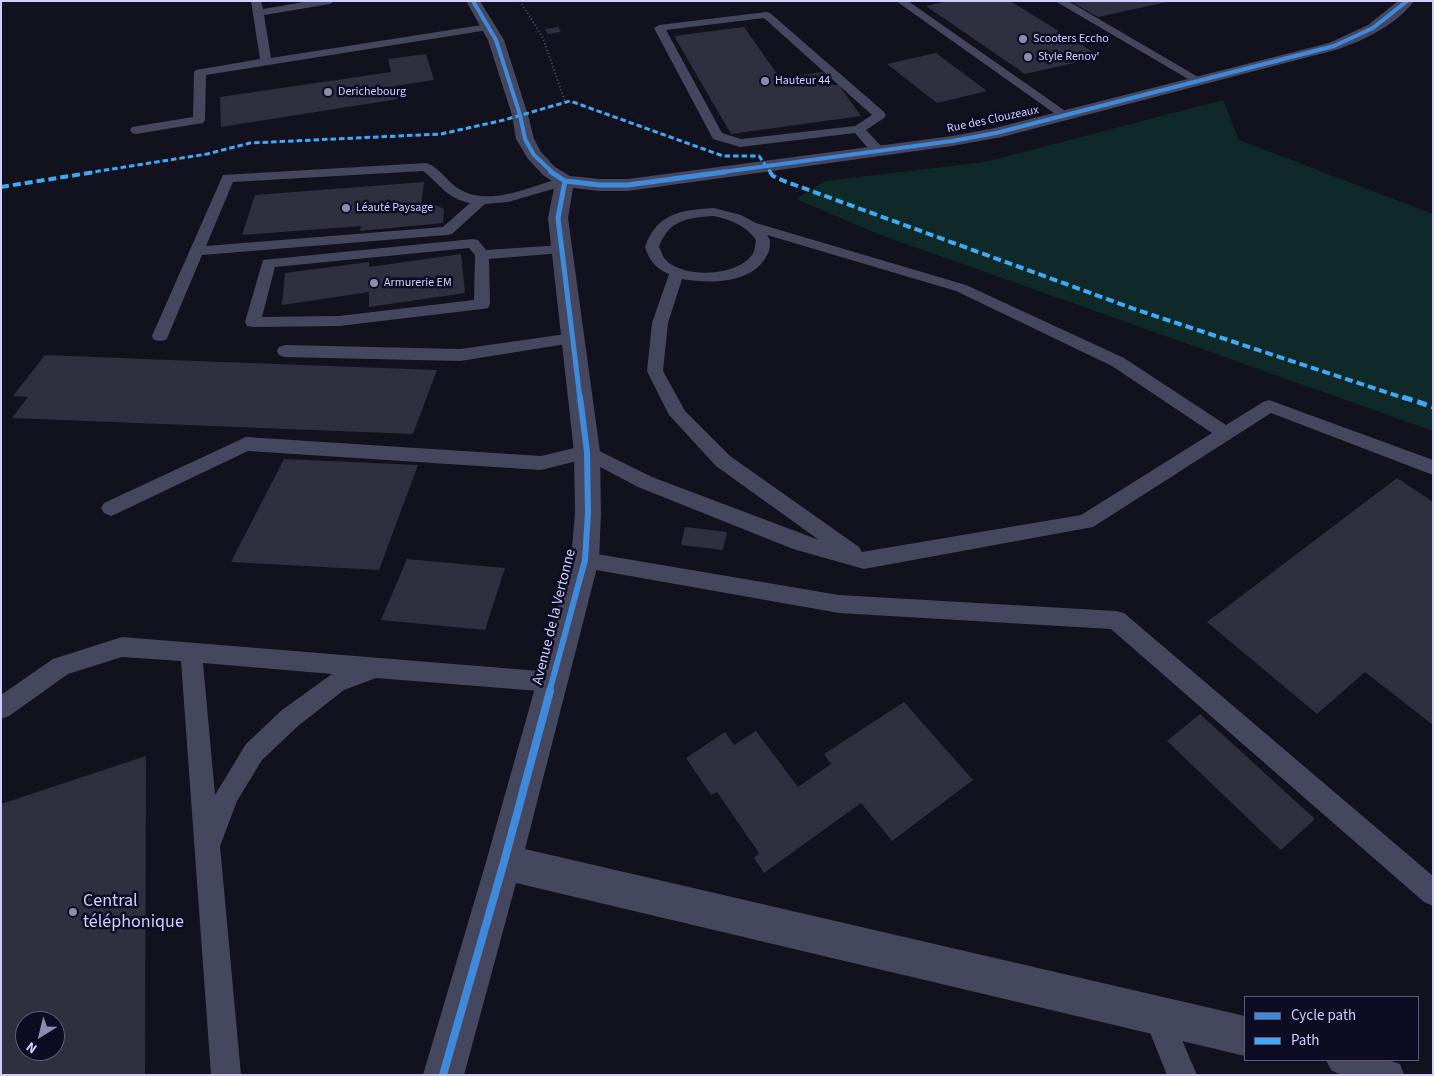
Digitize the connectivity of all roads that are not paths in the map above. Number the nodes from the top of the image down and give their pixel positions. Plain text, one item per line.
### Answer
1 (256, 1) edge
2 (330, 1) edge
3 (473, 1) edge
4 (901, 1) edge
5 (1060, 1) edge
6 (1407, 1) edge
7 (258, 13) junction
8 (488, 27) junction
9 (266, 62) junction
10 (1199, 81) junction
11 (1065, 115) junction
12 (858, 129) junction
13 (136, 130) dead end
14 (878, 151) junction
15 (565, 180) junction
16 (480, 201) junction
17 (754, 227) junction
18 (562, 249) junction
19 (197, 251) junction
20 (482, 255) junction
21 (677, 272) junction
22 (160, 336) dead end
23 (573, 338) junction
24 (285, 351) dead end
25 (1226, 434) junction
26 (587, 452) junction
27 (1433, 468) edge
28 (111, 508) dead end
29 (585, 560) junction
30 (864, 561) junction
31 (191, 653) junction
32 (376, 668) junction
33 (552, 682) junction
34 (1, 708) edge
35 (206, 848) junction
36 (504, 862) junction
37 (1433, 893) edge
38 (1156, 1015) junction
39 (1244, 1036) edge
40 (1344, 1061) edge
41 (226, 1075) edge
42 (443, 1075) edge
43 (1182, 1075) edge
44 (1389, 1075) edge

1 - 7 lane
2 - 7 lane
3 - 8 street
4 - 11 lane
5 - 10 lane
6 - 10 street, Rue des Clouzeaux
7 - 9 lane
8 - 9 lane
8 - 15 street
9 - 13 lane
10 - 11 street, Rue des Clouzeaux
11 - 14 street, Rue des Clouzeaux
12 - 12 lane
12 - 14 lane
14 - 15 street, Rue des Clouzeaux
15 - 16 lane
15 - 18 street, Avenue de la Vertonne
16 - 19 lane
16 - 19 lane
17 - 21 lane
17 - 21 lane
17 - 25 lane
18 - 20 lane
18 - 23 street, Avenue de la Vertonne
19 - 22 lane
20 - 20 lane
21 - 30 lane
23 - 24 lane
23 - 26 street, Avenue de la Vertonne
25 - 27 lane
25 - 30 lane
26 - 28 lane
26 - 29 street, Avenue de la Vertonne
26 - 30 lane
29 - 33 street, Avenue de la Vertonne
29 - 37 lane
31 - 32 lane
31 - 34 lane
31 - 35 lane
32 - 33 lane
32 - 35 lane
33 - 36 street, Avenue de la Vertonne
35 - 41 lane
36 - 38 street
36 - 42 street, Avenue de la Vertonne
38 - 39 street
38 - 43 lane
40 - 44 lane

